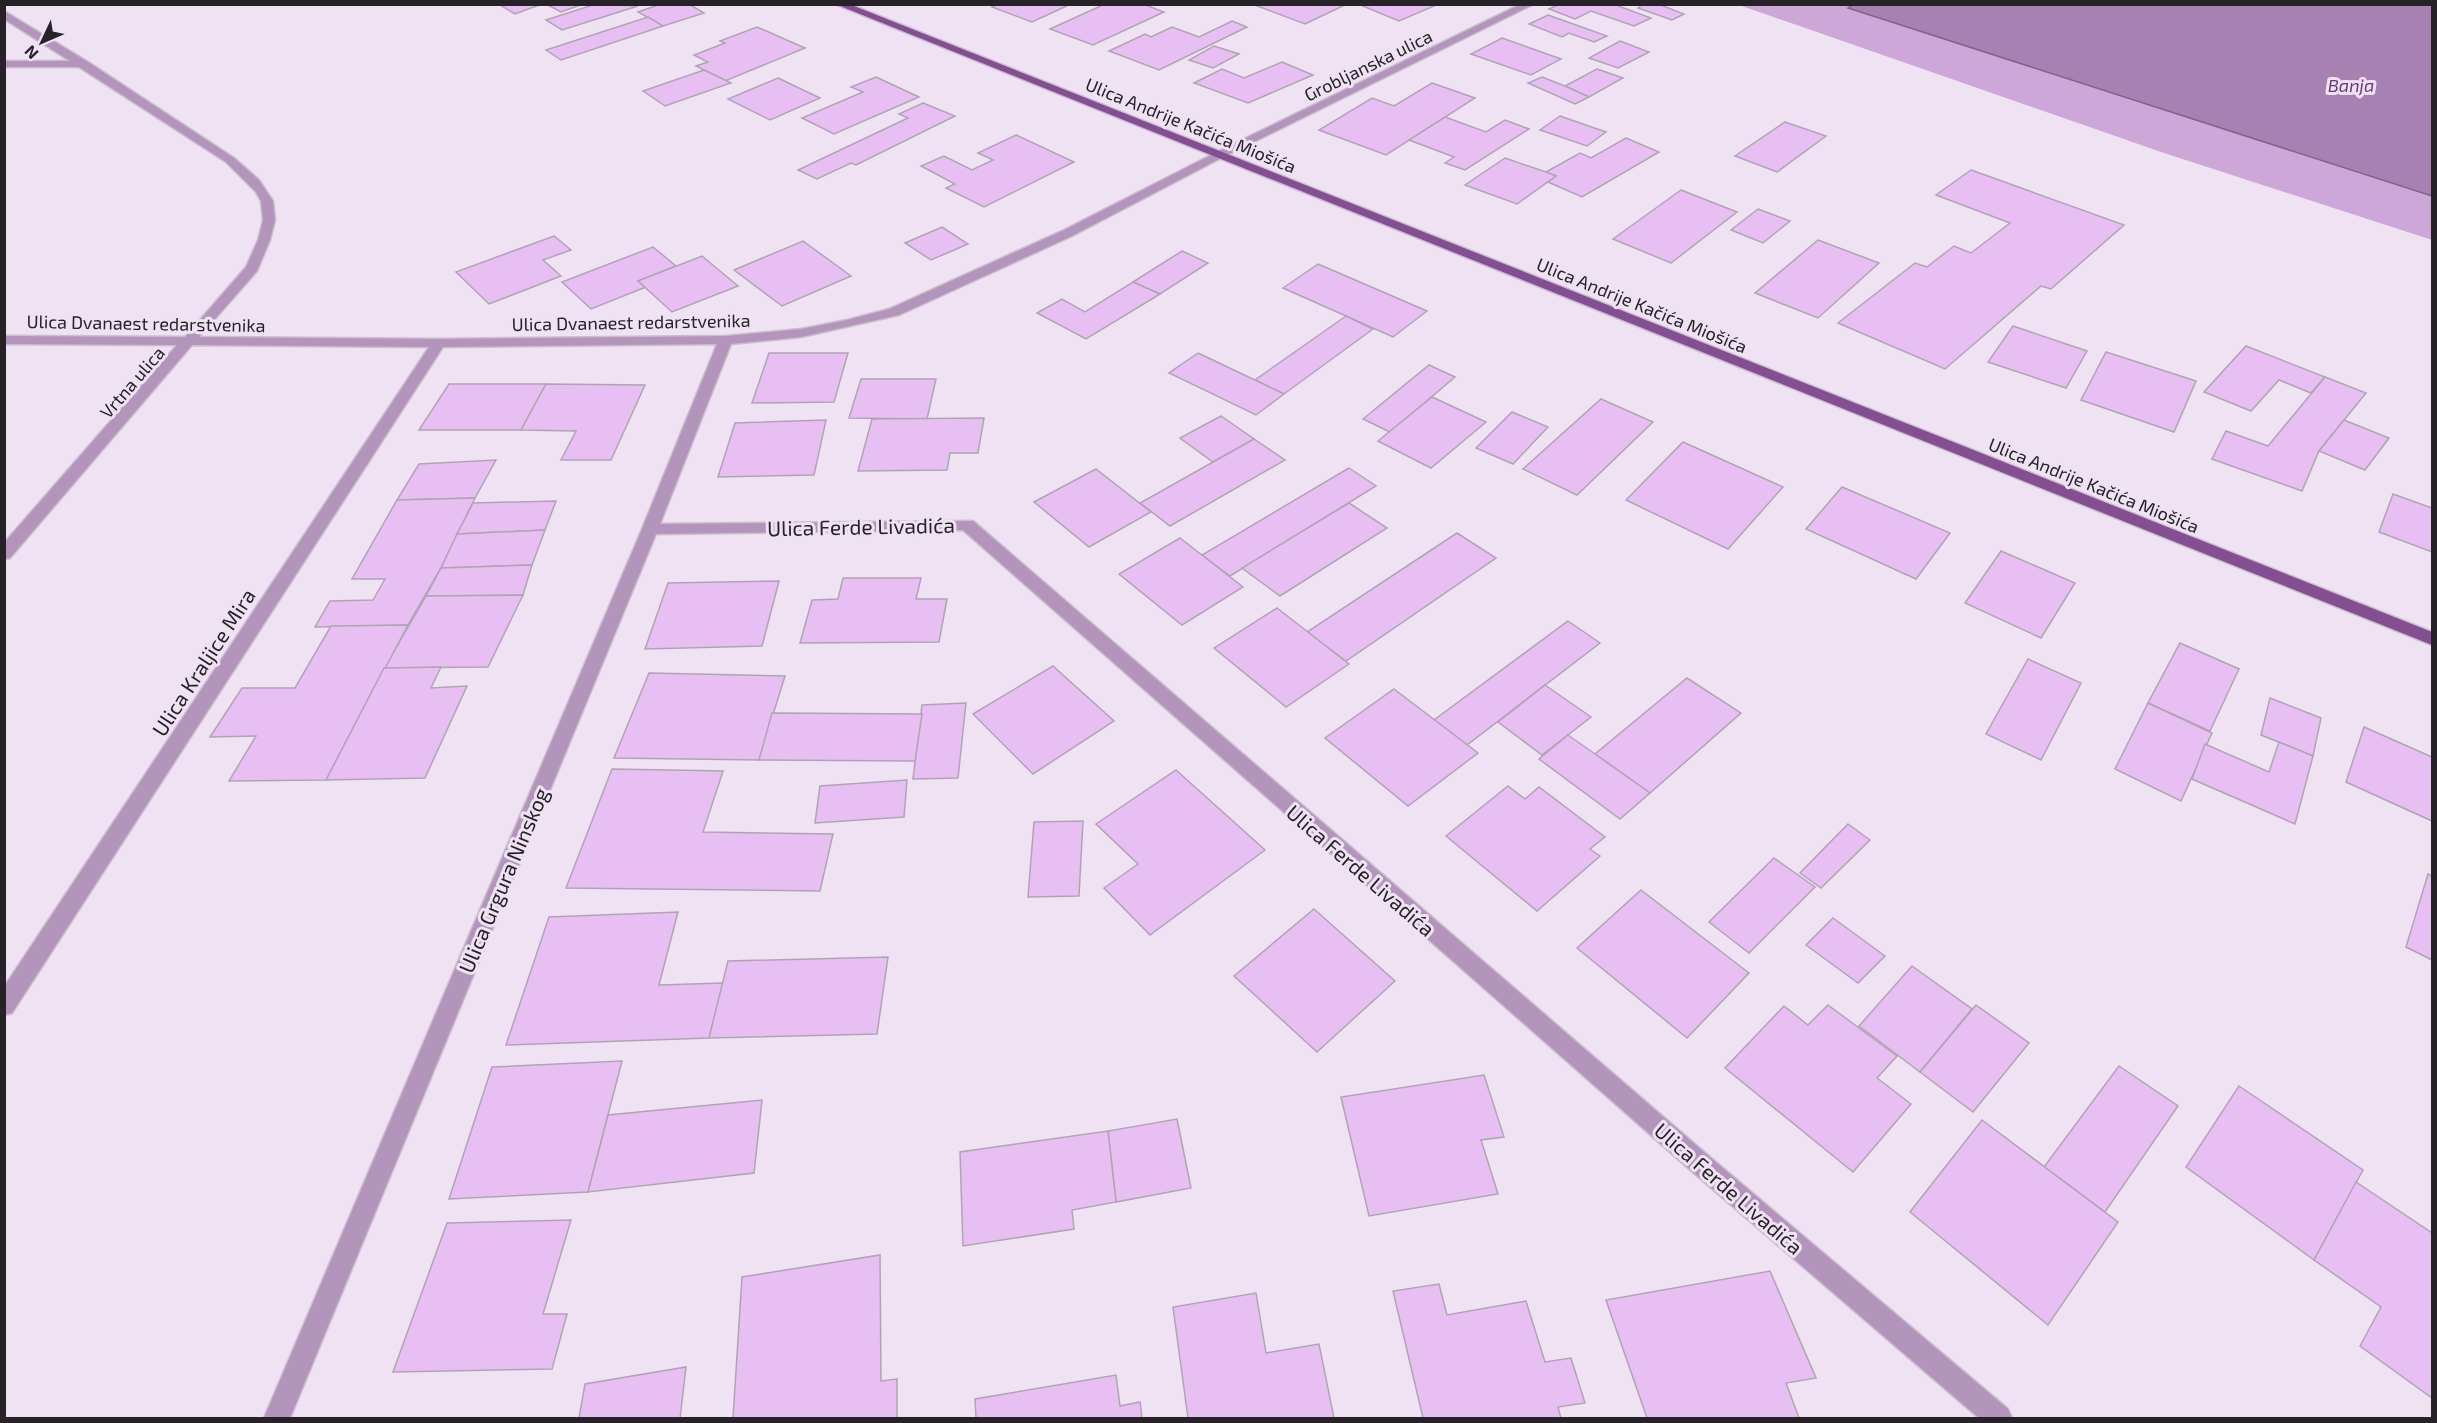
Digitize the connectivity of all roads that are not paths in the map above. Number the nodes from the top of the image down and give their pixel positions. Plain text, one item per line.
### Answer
1 (839, 4) edge
2 (1530, 4) edge
3 (4, 14) edge
4 (4, 64) edge
5 (84, 64) junction
6 (1220, 155) junction
7 (4, 340) edge
8 (726, 340) junction
9 (190, 342) junction
10 (439, 343) junction
11 (650, 529) junction
12 (4, 554) edge
13 (2433, 639) edge
14 (4, 1006) edge
15 (277, 1419) edge
16 (1999, 1419) edge

1 - 6 main road, Ulica Andrije Kačića Miošića
2 - 6 street, Grobljanska ulica
3 - 5 street, Vrtna ulica
4 - 5 street
5 - 9 street, Vrtna ulica
6 - 8 street, Ulica Dvanaest redarstvenika
6 - 13 main road, Ulica Andrije Kačića Miošića
7 - 9 street, Ulica Dvanaest redarstvenika
8 - 10 street, Ulica Dvanaest redarstvenika
8 - 11 street, Ulica Grgura Ninskog
9 - 10 street, Ulica Dvanaest redarstvenika
9 - 12 street, Vrtna ulica
10 - 14 street, Ulica Kraljice Mira
11 - 15 street, Ulica Grgura Ninskog
11 - 16 street, Ulica Ferde Livadića

